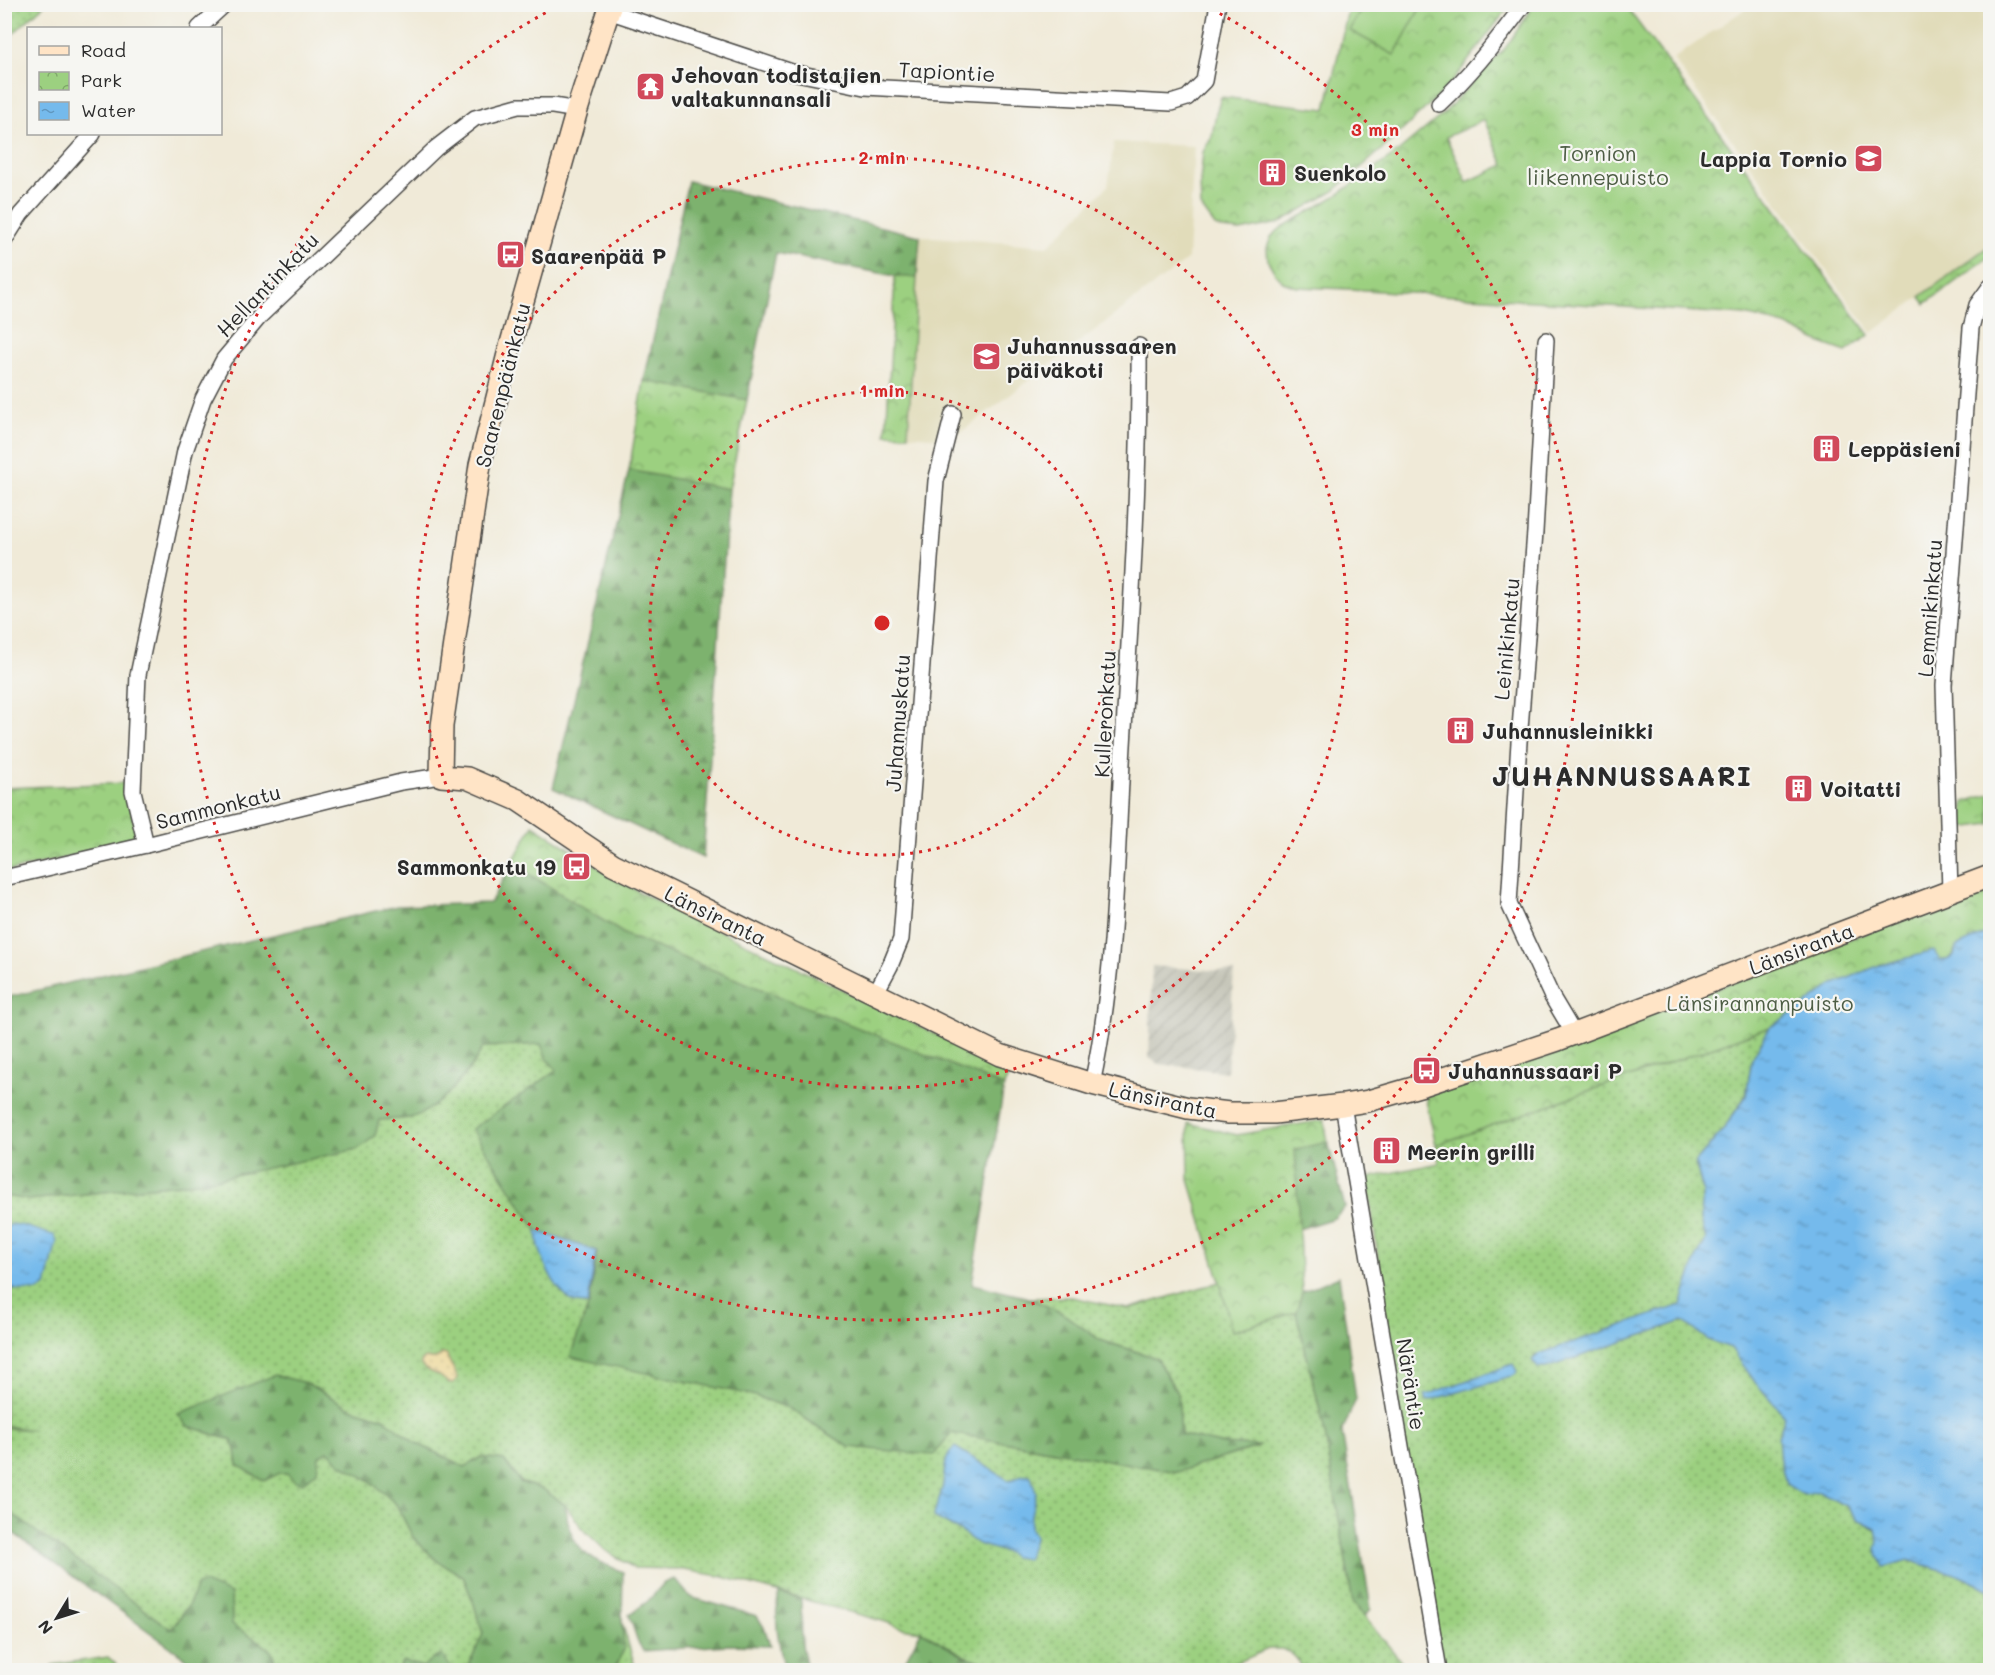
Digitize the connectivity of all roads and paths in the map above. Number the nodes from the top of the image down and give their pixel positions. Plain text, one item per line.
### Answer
1 (225, 4) edge
2 (1218, 4) edge
3 (1524, 4) edge
4 (609, 8) edge
5 (200, 27) edge
6 (1438, 104) dead end
7 (577, 110) junction
8 (92, 135) edge
9 (4, 241) edge
10 (1990, 287) edge
11 (1546, 340) dead end
12 (1139, 346) dead end
13 (953, 414) dead end
14 (441, 776) junction
15 (146, 845) junction
16 (1990, 876) edge
17 (4, 878) edge
18 (1950, 892) junction
19 (875, 994) junction
20 (1574, 1034) junction
21 (1092, 1084) junction
22 (1343, 1105) junction
23 (1439, 1671) edge

1 - 5 street
2 - 4 street, Tapiontie
3 - 6 street
4 - 7 street, Saarenpäänkatu
7 - 14 street, Saarenpäänkatu
7 - 15 street, Hellantinkatu
8 - 9 street
10 - 18 street, Lemmikinkatu
11 - 20 street, Leinikinkatu
12 - 21 street, Kulleronkatu
13 - 19 street, Juhannuskatu
14 - 15 street, Sammonkatu
14 - 19 street, Länsiranta
15 - 17 street, Sammonkatu
16 - 18 street, Länsiranta
18 - 20 street, Länsiranta
19 - 21 street, Länsiranta
20 - 22 street, Länsiranta
21 - 22 street, Länsiranta
22 - 23 street, Näräntie

